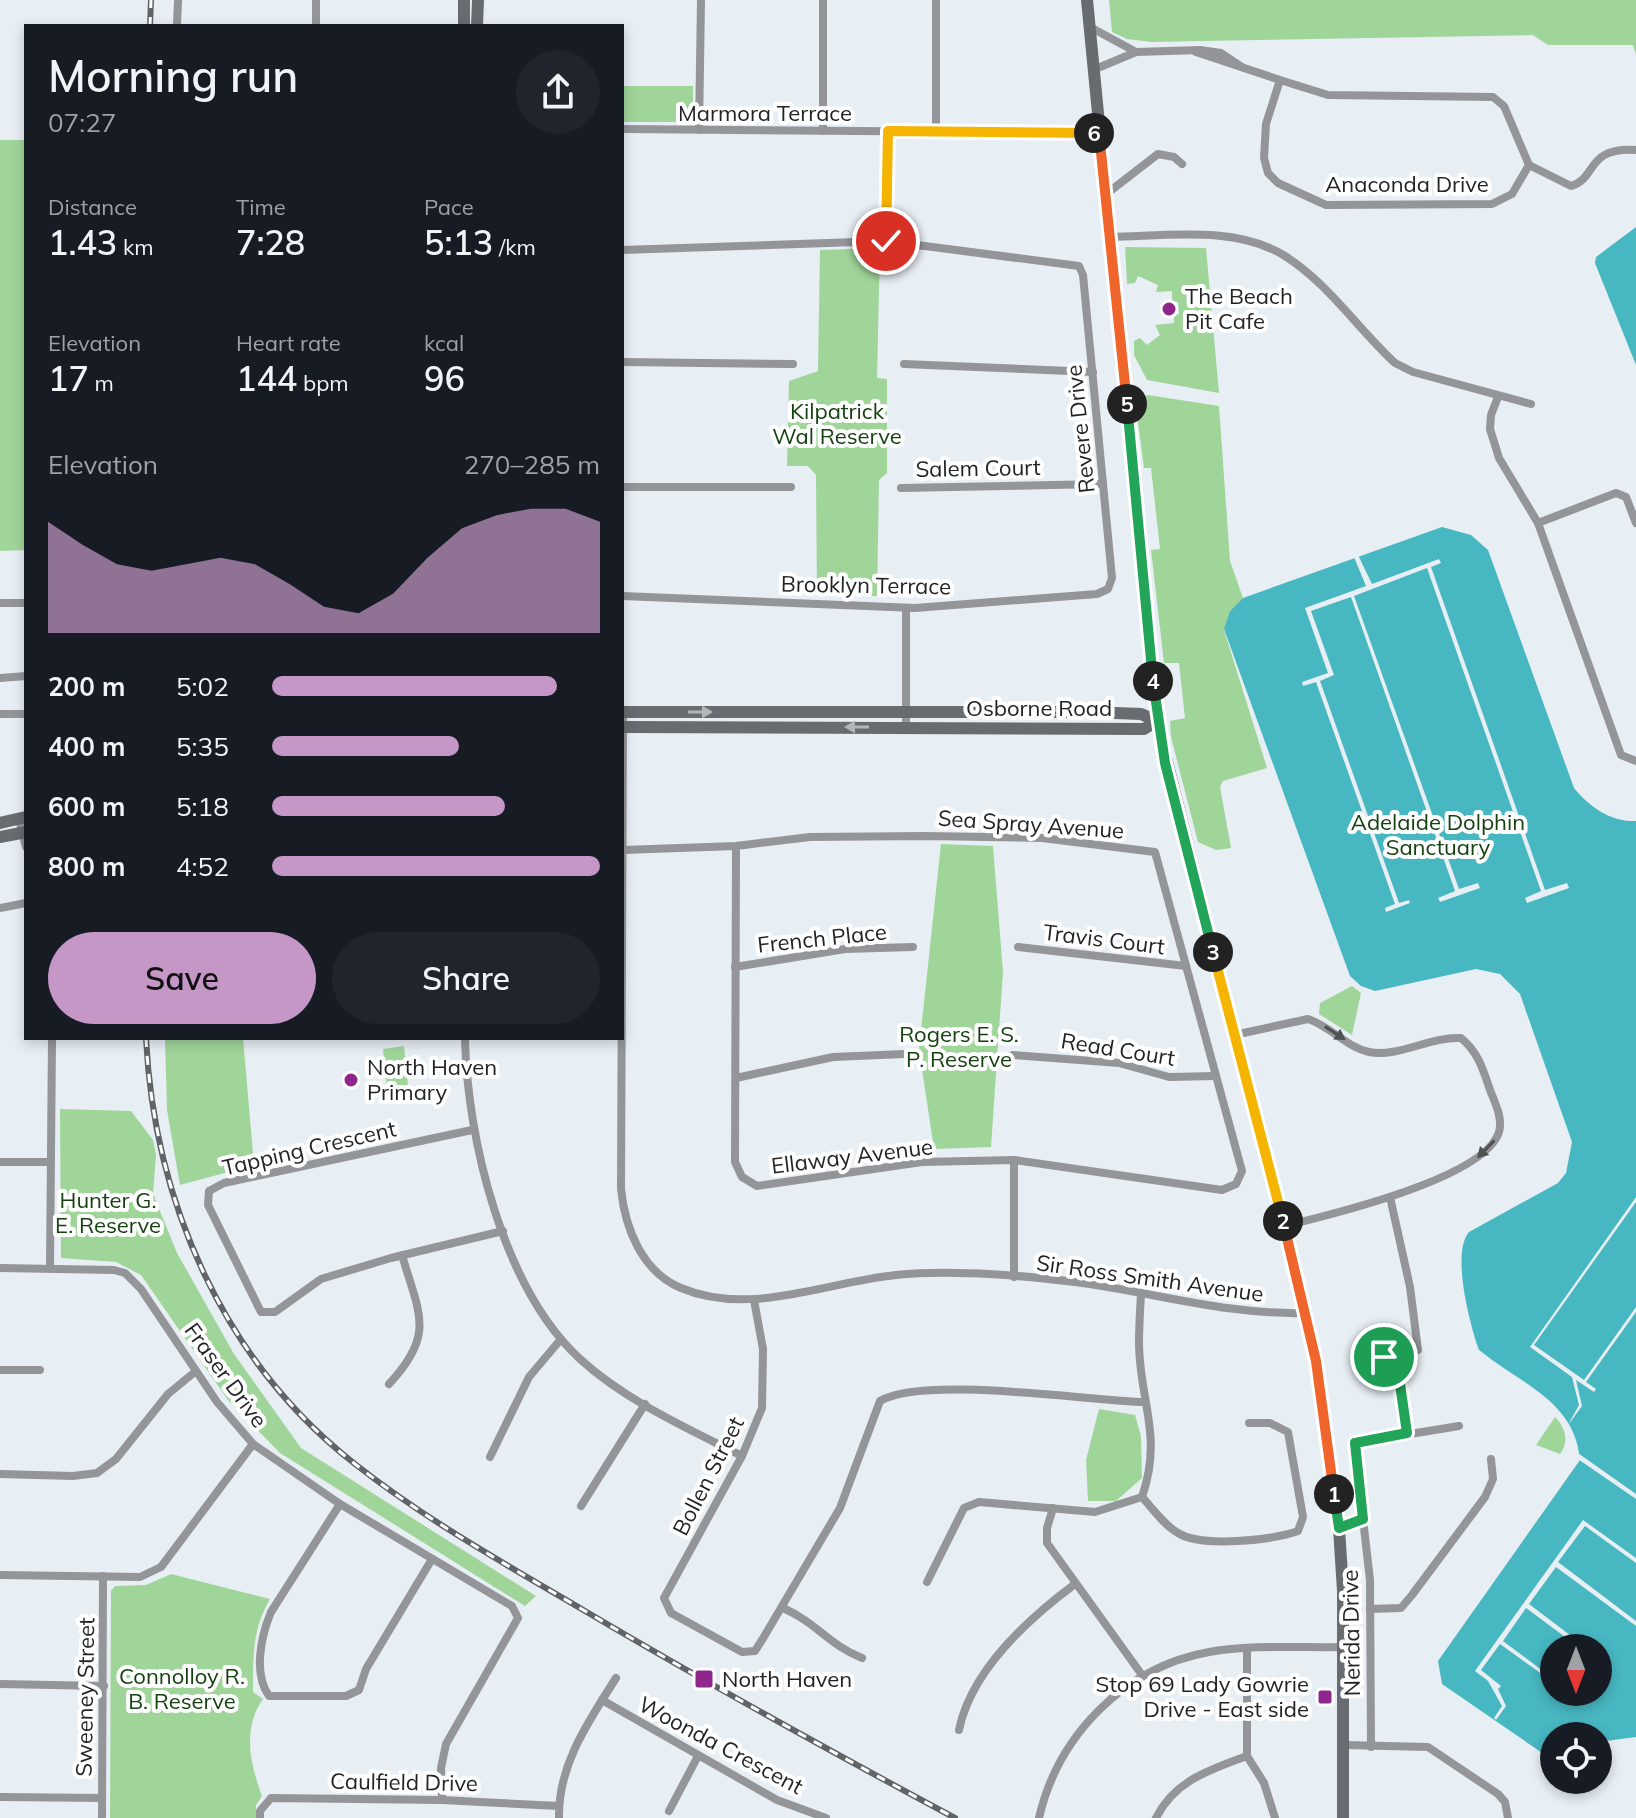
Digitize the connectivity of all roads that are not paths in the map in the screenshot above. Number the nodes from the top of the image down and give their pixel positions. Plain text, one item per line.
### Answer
1 (178, 0) edge
2 (316, 0) edge
3 (464, 0) edge
4 (478, 0) edge
5 (701, 0) edge
6 (823, 0) edge
7 (936, 0) edge
8 (1087, 0) edge
9 (177, 24) edge
10 (316, 24) edge
11 (464, 24) edge
12 (477, 24) edge
13 (1090, 27) junction
14 (1136, 52) junction
15 (1093, 70) junction
16 (1280, 80) junction
17 (624, 129) edge
18 (699, 130) junction
19 (823, 131) junction
20 (888, 131) junction
21 (936, 132) junction
22 (1099, 133) junction
23 (1636, 150) edge
24 (1182, 164) dead end
25 (1529, 165) junction
26 (1105, 195) junction
27 (1111, 237) junction
28 (887, 241) junction
29 (624, 250) edge
30 (624, 362) edge
31 (793, 364) dead end
32 (904, 364) dead end
33 (1093, 372) junction
34 (1498, 397) junction
35 (1531, 404) dead end
36 (1103, 484) junction
37 (624, 487) edge
38 (791, 487) dead end
39 (901, 488) dead end
40 (1538, 523) junction
41 (1636, 523) edge
42 (1108, 589) joint
43 (624, 596) edge
44 (0, 603) edge
45 (24, 603) edge
46 (906, 608) junction
47 (24, 676) edge
48 (0, 678) edge
49 (906, 711) junction
50 (624, 712) edge
51 (0, 714) edge
52 (24, 714) edge
53 (1157, 721) junction
54 (624, 727) edge
55 (906, 727) junction
56 (1636, 761) edge
57 (22, 818) edge
58 (0, 823) edge
59 (24, 832) edge
60 (0, 837) edge
61 (736, 846) junction
62 (624, 850) edge
63 (24, 903) edge
64 (0, 908) edge
65 (913, 947) dead end
66 (1018, 947) dead end
67 (1186, 966) junction
68 (735, 967) junction
69 (1234, 1035) junction
70 (52, 1040) edge
71 (465, 1040) edge
72 (623, 1040) edge
73 (904, 1054) dead end
74 (1013, 1055) dead end
75 (1216, 1076) junction
76 (736, 1078) junction
77 (472, 1130) junction
78 (1014, 1160) junction
79 (0, 1162) edge
80 (51, 1162) junction
81 (1242, 1171) joint
82 (1390, 1197) junction
83 (1284, 1226) junction
84 (503, 1231) junction
85 (402, 1255) junction
86 (0, 1268) edge
87 (50, 1268) junction
88 (1014, 1277) junction
89 (1141, 1294) junction
90 (754, 1300) junction
91 (1306, 1313) junction
92 (561, 1339) junction
93 (1418, 1350) dead end
94 (1361, 1360) dead end
95 (0, 1370) edge
96 (40, 1370) dead end
97 (196, 1371) junction
98 (389, 1384) dead end
99 (1145, 1402) junction
100 (645, 1404) junction
101 (1249, 1423) dead end
102 (1459, 1426) dead end
103 (1407, 1433) junction
104 (253, 1444) junction
105 (742, 1456) junction
106 (490, 1457) dead end
107 (1491, 1459) dead end
108 (0, 1474) edge
109 (1142, 1497) junction
110 (340, 1504) junction
111 (581, 1506) dead end
112 (1053, 1508) junction
113 (1363, 1519) junction
114 (1339, 1528) junction
115 (432, 1559) junction
116 (0, 1575) edge
117 (103, 1576) junction
118 (927, 1582) dead end
119 (1075, 1584) junction
120 (783, 1608) junction
121 (1370, 1609) junction
122 (1345, 1647) junction
123 (1247, 1650) junction
124 (862, 1658) dead end
125 (1142, 1675) junction
126 (616, 1678) dead end
127 (0, 1684) edge
128 (104, 1686) junction
129 (602, 1700) junction
130 (959, 1730) dead end
131 (1344, 1745) junction
132 (1371, 1747) junction
133 (698, 1756) junction
134 (1247, 1756) junction
135 (0, 1797) edge
136 (102, 1798) junction
137 (442, 1800) junction
138 (559, 1806) junction
139 (669, 1811) dead end
140 (102, 1818) edge
141 (260, 1818) edge
142 (559, 1818) edge
143 (826, 1818) edge
144 (1039, 1818) edge
145 (1156, 1818) edge
146 (1275, 1818) edge
147 (1343, 1818) edge
148 (1508, 1818) edge

1 - 9 street
2 - 10 street
3 - 11 main road
4 - 12 main road
5 - 18 street
6 - 19 street
7 - 21 street
8 - 13 main road
13 - 14 street
13 - 15 main road
14 - 15 street
14 - 16 street
15 - 22 main road
16 - 25 street
16 - 25 street, Anaconda Drive
17 - 18 street, Marmora Terrace
18 - 19 street, Marmora Terrace
19 - 20 street, Marmora Terrace
20 - 21 street, Marmora Terrace
20 - 28 street
21 - 22 street, Marmora Terrace
22 - 26 main road
23 - 25 street
24 - 26 street
26 - 27 main road
27 - 34 street
27 - 53 main road
28 - 29 street
28 - 33 street, Revere Drive
30 - 31 street
32 - 33 street
33 - 36 street, Revere Drive
34 - 35 street
34 - 40 street
36 - 39 street, Salem Court
36 - 42 street, Revere Drive
37 - 38 street
40 - 41 street
40 - 56 street
42 - 46 street, Brooklyn Terrace
43 - 46 street, Brooklyn Terrace
44 - 45 street
46 - 49 street
47 - 48 street
50 -> 49 main road, Osborne Road
49 - 53 main road, Osborne Road
49 - 55 street
51 - 52 street
53 - 55 main road, Osborne Road
53 - 69 main road
55 -> 54 main road, Osborne Road
57 - 58 main road
57 - 59 street
59 - 60 main road
61 - 62 street, Sea Spray Avenue
61 - 67 street, Sea Spray Avenue
61 - 68 street, Ellaway Avenue
63 - 64 street
65 - 68 street, French Place
66 - 67 street, Travis Court
67 - 75 street, Sea Spray Avenue
68 - 76 street, Ellaway Avenue
69 -> 82 street
69 - 83 main road
70 - 80 street
71 - 77 street
72 - 90 street, Sir Ross Smith Avenue
73 - 76 street
74 - 75 street, Read Court
75 - 81 street, Sea Spray Avenue
76 - 78 street, Ellaway Avenue
77 - 84 street
77 - 85 street, Tapping Crescent
78 - 81 street, Ellaway Avenue
78 - 88 street
79 - 80 street
80 - 87 street
82 - 83 street
82 - 93 street
83 - 91 main road
84 - 85 street, Tapping Crescent
84 - 92 street
85 - 98 street
86 - 87 street
87 - 97 street, Fraser Drive
88 - 89 street, Sir Ross Smith Avenue
88 - 90 street, Sir Ross Smith Avenue
89 - 91 street, Sir Ross Smith Avenue
89 - 99 street
90 - 105 street, Bollen Street
91 - 114 main road
92 - 100 street
92 - 106 street
94 - 103 street
95 - 96 street
97 - 104 street, Fraser Drive
97 - 108 street
99 - 109 street
99 - 120 street
100 - 105 street
100 - 111 street
101 - 109 street
102 - 103 street, Nerida Drive
103 - 113 street, Nerida Drive
104 - 110 street, Fraser Drive
104 - 117 street
105 - 120 street, Bollen Street
107 - 121 street
109 - 112 street
110 - 115 street, Fraser Drive
110 - 115 street
112 - 118 street
112 - 119 street
113 - 114 street
113 - 121 street, Nerida Drive
114 - 122 main road
115 - 137 street, Fraser Drive
116 - 117 street
117 - 128 street, Sweeney Street
119 - 125 street
119 - 130 street
120 - 124 street
121 - 132 street, Nerida Drive
122 - 123 street
122 - 131 main road
123 - 125 street
123 - 134 street
125 - 144 street
126 - 129 street
127 - 128 street
128 - 136 street, Sweeney Street
129 - 133 street, Woonda Crescent
129 - 138 street
131 - 132 street
131 - 147 main road
132 - 148 street
133 - 139 street
133 - 143 street, Woonda Crescent
134 - 145 street
134 - 146 street
135 - 136 street
136 - 140 street, Sweeney Street
137 - 138 street, Caulfield Drive
137 - 141 street, Caulfield Drive
138 - 142 street

